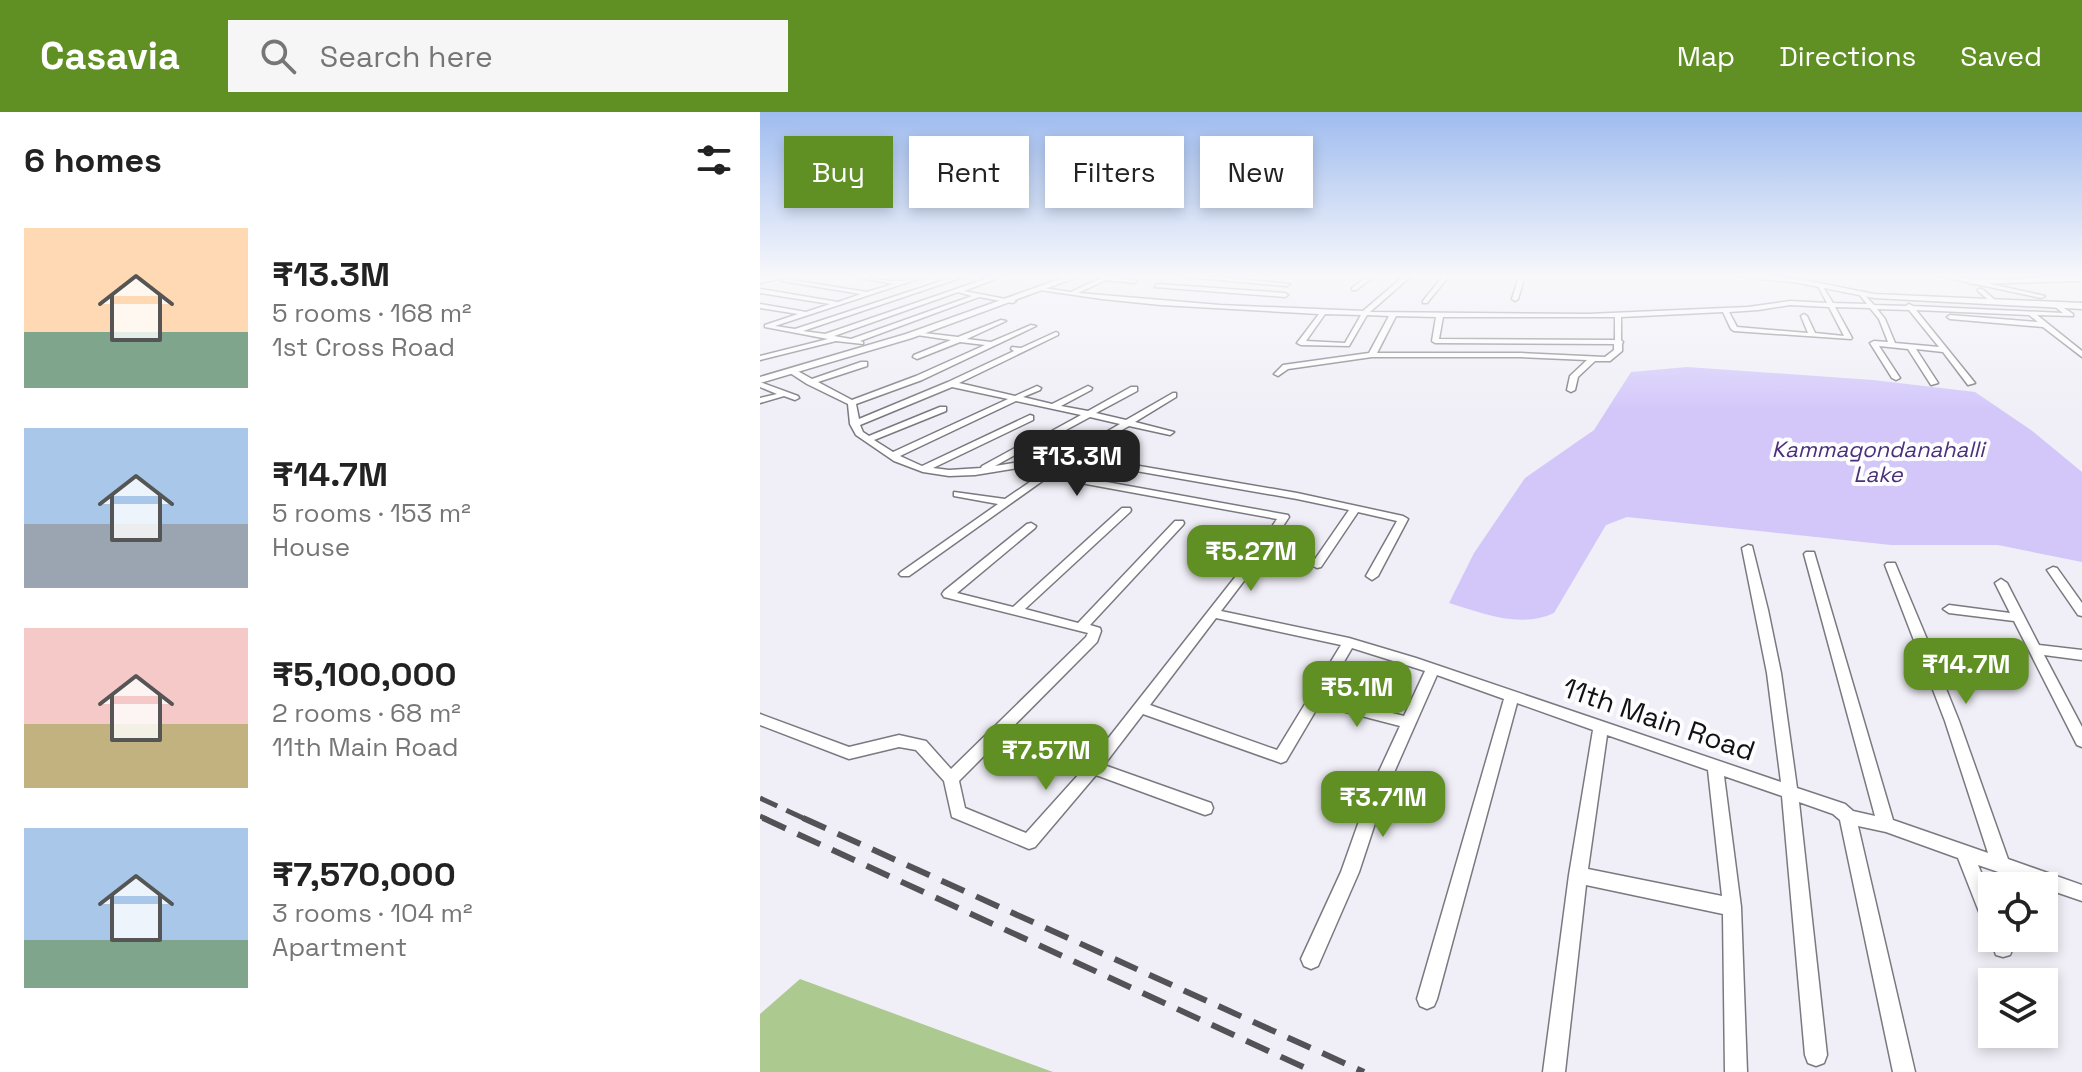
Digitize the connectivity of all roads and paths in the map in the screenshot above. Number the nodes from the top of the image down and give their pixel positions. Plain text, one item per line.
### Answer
1 (826, 321) edge
2 (871, 321) edge
3 (909, 321) edge
4 (954, 321) edge
5 (1003, 321) dead end
6 (1317, 321) edge
7 (1361, 321) edge
8 (1390, 321) edge
9 (1439, 321) edge
10 (1468, 321) edge
11 (1502, 321) edge
12 (1537, 321) edge
13 (1573, 321) edge
14 (1618, 321) edge
15 (1730, 321) edge
16 (1767, 321) edge
17 (1806, 321) edge
18 (1840, 321) edge
19 (1883, 321) edge
20 (1921, 321) edge
21 (1989, 321) edge
22 (2040, 321) edge
23 (764, 325) edge
24 (2045, 325) junction
25 (1033, 326) dead end
26 (798, 330) junction
27 (1771, 332) junction
28 (917, 333) junction
29 (1056, 334) dead end
30 (1812, 335) junction
31 (827, 336) junction
32 (840, 338) junction
33 (960, 340) junction
34 (1503, 340) junction
35 (853, 341) junction
36 (1542, 341) junction
37 (1581, 342) junction
38 (1620, 342) junction
39 (1467, 344) junction
40 (990, 345) junction
41 (1892, 345) junction
42 (875, 346) junction
43 (1910, 346) junction
44 (760, 347) edge
45 (1022, 350) junction
46 (1945, 350) junction
47 (778, 354) junction
48 (1372, 355) junction
49 (2082, 355) edge
50 (917, 357) dead end
51 (760, 358) edge
52 (1592, 360) junction
53 (864, 364) dead end
54 (791, 371) junction
55 (1278, 374) dead end
56 (1896, 378) dead end
57 (760, 382) edge
58 (810, 382) junction
59 (1934, 383) dead end
60 (1971, 383) dead end
61 (951, 384) junction
62 (1037, 388) dead end
63 (1088, 388) dead end
64 (1134, 389) dead end
65 (1571, 390) dead end
66 (784, 394) junction
67 (1173, 395) dead end
68 (795, 398) dead end
69 (1013, 399) junction
70 (760, 401) edge
71 (852, 403) junction
72 (1052, 407) junction
73 (943, 409) dead end
74 (1087, 415) junction
75 (1030, 418) dead end
76 (1127, 423) junction
77 (854, 424) junction
78 (1170, 432) dead end
79 (1053, 434) dead end
80 (868, 439) junction
81 (1037, 439) dead end
82 (895, 455) junction
83 (1063, 457) junction
84 (923, 469) junction
85 (975, 474) junction
86 (958, 494) dead end
87 (1297, 496) junction
88 (1006, 502) junction
89 (1355, 509) junction
90 (1126, 510) dead end
91 (1284, 517) junction
92 (1179, 523) dead end
93 (1031, 526) dead end
94 (1748, 548) dead end
95 (1810, 554) dead end
96 (1317, 565) dead end
97 (1891, 565) dead end
98 (2053, 570) dead end
99 (905, 574) dead end
100 (1372, 576) dead end
101 (2001, 583) dead end
102 (1949, 609) dead end
103 (1016, 611) junction
104 (2082, 612) edge
105 (1212, 613) junction
106 (2019, 618) junction
107 (1082, 626) junction
108 (1349, 642) junction
109 (1923, 648) junction
110 (2036, 649) junction
111 (1971, 655) dead end
112 (2082, 655) edge
113 (1433, 668) junction
114 (1512, 696) junction
115 (1315, 699) junction
116 (1142, 708) junction
117 (760, 719) edge
118 (1408, 723) junction
119 (1601, 726) junction
120 (2082, 741) edge
121 (1715, 766) junction
122 (1093, 768) junction
123 (951, 779) junction
124 (1789, 792) junction
125 (1205, 808) dead end
126 (1848, 817) junction
127 (1886, 825) junction
128 (1964, 851) junction
129 (2000, 862) junction
130 (1578, 875) junction
131 (1978, 886) edge
132 (2082, 893) edge
133 (1732, 907) junction
134 (1311, 959) dead end
135 (1427, 999) dead end
136 (1816, 1055) dead end
137 (1554, 1072) edge
138 (1736, 1072) edge
139 (1904, 1072) edge

1 - 26 street
2 - 31 street
3 - 35 street
4 - 28 street
5 - 33 street
6 - 7 street
8 - 48 street
9 - 39 street
10 - 39 street
11 - 34 street
12 - 36 street
13 - 37 street
14 - 38 street
15 - 27 street
16 - 27 street
17 - 30 street
18 - 30 street
19 - 41 street
20 - 46 street
21 - 24 street
22 - 24 street
23 - 26 street
24 - 49 street
25 - 40 street
26 - 31 street
27 - 30 street
28 - 33 street
28 - 42 street
29 - 45 street
31 - 32 street
32 - 35 street
32 - 47 street
33 - 40 street
33 - 50 street
34 - 36 street
34 - 39 street
35 - 42 street
36 - 37 street
37 - 38 street
38 - 52 street
40 - 45 street
40 - 71 street
41 - 43 street
41 - 56 street
42 - 54 street
43 - 46 street
43 - 59 street
44 - 47 street
45 - 61 street
46 - 60 street
47 - 51 street
48 - 52 street
48 - 55 street
52 - 65 street
53 - 58 street
54 - 57 street
54 - 58 street
57 - 66 street
58 - 71 street
61 - 69 street
61 - 77 street
62 - 69 street
63 - 72 street
64 - 74 street
66 - 68 street
66 - 70 street
67 - 76 street
69 - 72 street
69 - 82 street
71 - 77 street
72 - 74 street
73 - 80 street
74 - 76 street
74 - 79 street
75 - 84 street
76 - 78 street
76 - 83 street
77 - 80 street
80 - 82 street
81 - 85 street
82 - 84 street
83 - 85 street
83 - 87 street
84 - 85 street
86 - 88 street
87 - 89 street
87 - 91 street
88 - 91 street
88 - 99 street
89 - 96 street
89 - 100 street
90 - 103 street
91 - 105 street
92 - 107 street
93 - 103 street
94 - 124 street
95 - 127 street
97 - 109 street
98 - 104 street
101 - 106 street
102 - 106 street
103 - 107 street
105 - 108 street, 11th Main Road
105 - 116 street
106 - 110 street
107 - 123 street
108 - 113 street, 11th Main Road
108 - 115 street
109 - 111 street
109 - 129 street
110 - 112 street
110 - 120 street
113 - 114 street, 11th Main Road
113 - 118 street
114 - 119 street, 11th Main Road
114 - 135 street
115 - 116 street
115 - 118 street
116 - 122 street
117 - 123 street
118 - 134 street
119 - 121 street, 11th Main Road
119 - 130 street
121 - 124 street, 11th Main Road
121 - 133 street
122 - 123 street
122 - 125 street
124 - 126 street, 11th Main Road
124 - 136 street
126 - 127 street, 11th Main Road
126 - 139 street
127 - 128 street, 11th Main Road
128 - 129 street, 11th Main Road
128 - 131 street
129 - 132 street, 11th Main Road
130 - 133 street
130 - 137 street
133 - 138 street

